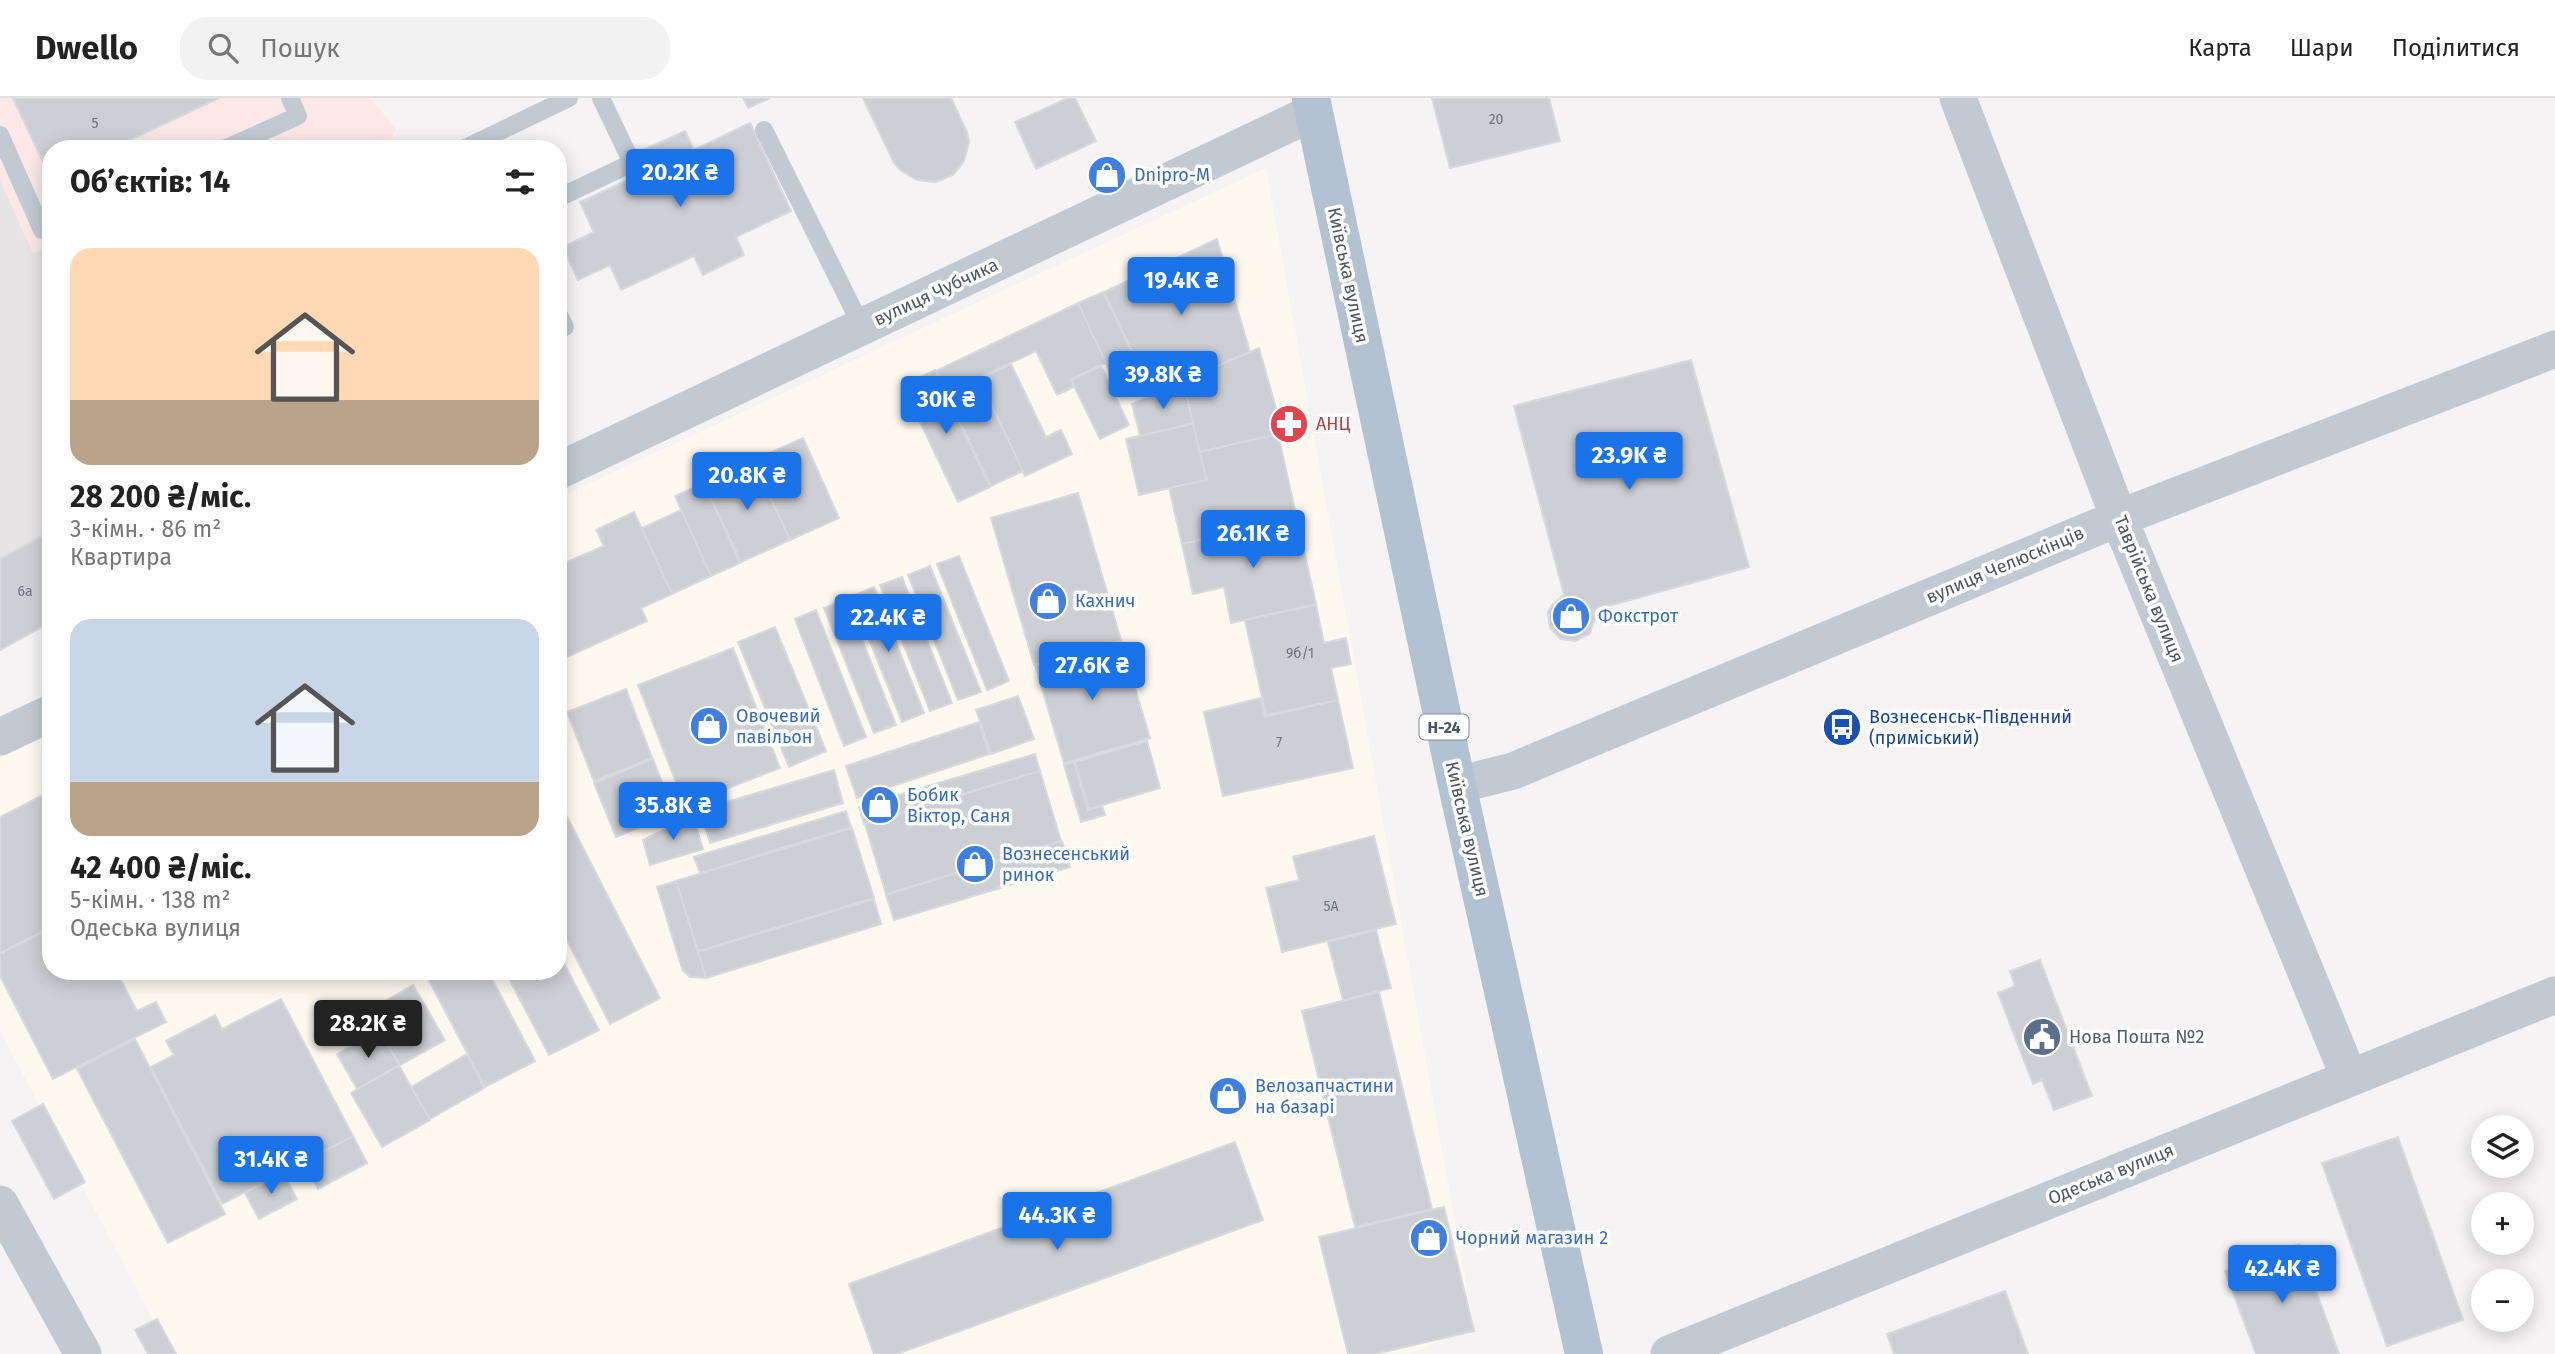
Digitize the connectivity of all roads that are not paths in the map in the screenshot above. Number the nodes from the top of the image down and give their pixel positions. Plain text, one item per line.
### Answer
1 (290, 98) edge
2 (569, 98) edge
3 (601, 98) edge
4 (1958, 98) edge
5 (1312, 105) edge
6 (764, 130) dead end
7 (0, 135) edge
8 (244, 140) edge
9 (482, 140) edge
10 (567, 194) edge
11 (42, 230) edge
12 (862, 327) junction
13 (2555, 349) edge
14 (567, 467) edge
15 (2119, 518) junction
16 (42, 717) edge
17 (0, 737) edge
18 (1457, 785) junction
19 (2555, 995) edge
20 (2349, 1077) junction
21 (0, 1203) edge
22 (83, 1354) edge
23 (1584, 1354) edge
24 (1668, 1354) edge

1 - 8 lane
2 - 9 lane
3 - 10 lane
4 - 15 street, Таврійська вулиця
5 - 12 street, вулиця Чубчика
5 - 18 main road, Київська вулиця / Н-24
6 - 12 lane
7 - 11 lane
12 - 14 street, вулиця Чубчика
13 - 15 street, вулиця Челюскінців
15 - 18 street, вулиця Челюскінців
15 - 20 street, Таврійська вулиця
16 - 17 street
18 - 23 main road, Київська вулиця / Н-24
19 - 20 street, Одеська вулиця
20 - 24 street, Одеська вулиця
21 - 22 street

